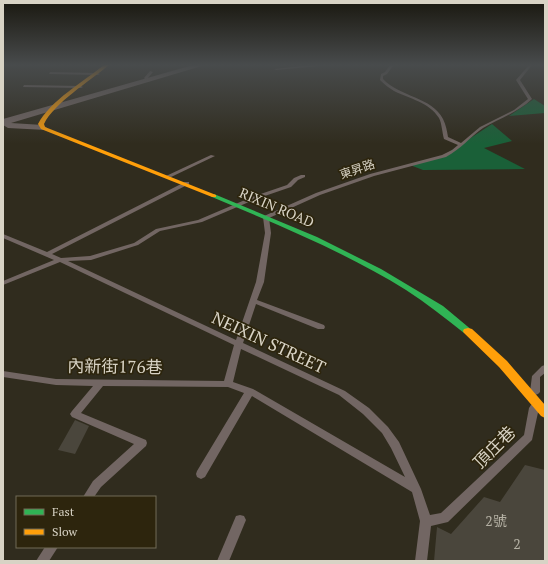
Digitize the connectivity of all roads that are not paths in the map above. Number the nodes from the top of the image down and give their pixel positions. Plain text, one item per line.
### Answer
1 (74, 91) edge
2 (112, 91) edge
3 (397, 91) edge
4 (525, 91) edge
5 (53, 108) junction
6 (3, 122) edge
7 (3, 125) edge
8 (43, 128) junction
9 (460, 144) junction
10 (213, 156) dead end
11 (169, 176) junction
12 (304, 176) dead end
13 (187, 183) junction
14 (239, 205) junction
15 (266, 217) junction
16 (3, 236) edge
17 (47, 254) junction
18 (60, 260) junction
19 (3, 283) edge
20 (254, 301) junction
21 (322, 328) dead end
22 (238, 345) junction
23 (545, 368) edge
24 (3, 374) edge
25 (101, 382) junction
26 (228, 384) junction
27 (250, 391) junction
28 (535, 400) junction
29 (545, 413) edge
30 (201, 474) dead end
31 (416, 489) junction
32 (89, 496) edge
33 (240, 520) dead end
34 (426, 521) junction
35 (51, 548) edge
36 (42, 561) edge
37 (223, 561) edge
38 (421, 561) edge

1 - 5 street
2 - 5 street
3 - 9 lane
4 - 9 lane, 東昇路
5 - 6 street
5 - 8 street
7 - 8 street
8 - 11 street, RIXIN ROAD
9 - 15 lane, 東昇路
10 - 11 lane
11 - 13 street, RIXIN ROAD
12 - 14 lane
13 - 14 street, RIXIN ROAD
13 - 17 lane
14 - 15 street, RIXIN ROAD
14 - 18 lane
15 - 20 lane
15 - 28 street, RIXIN ROAD
16 - 17 lane, NEIXIN STREET
17 - 18 lane, NEIXIN STREET
18 - 19 lane
18 - 22 lane, NEIXIN STREET
20 - 21 lane
20 - 22 lane
22 - 26 lane
22 - 31 lane, NEIXIN STREET
23 - 28 lane, 頂庄巷
24 - 25 lane, 內新街176巷
25 - 26 lane, 內新街176巷
25 - 32 lane
26 - 27 lane, 內新街176巷
27 - 30 lane
27 - 31 lane, 內新街176巷
28 - 29 street, RIXIN ROAD
28 - 34 lane, 頂庄巷
31 - 34 lane, NEIXIN STREET
33 - 37 lane
34 - 38 lane, NEIXIN STREET
35 - 36 lane

